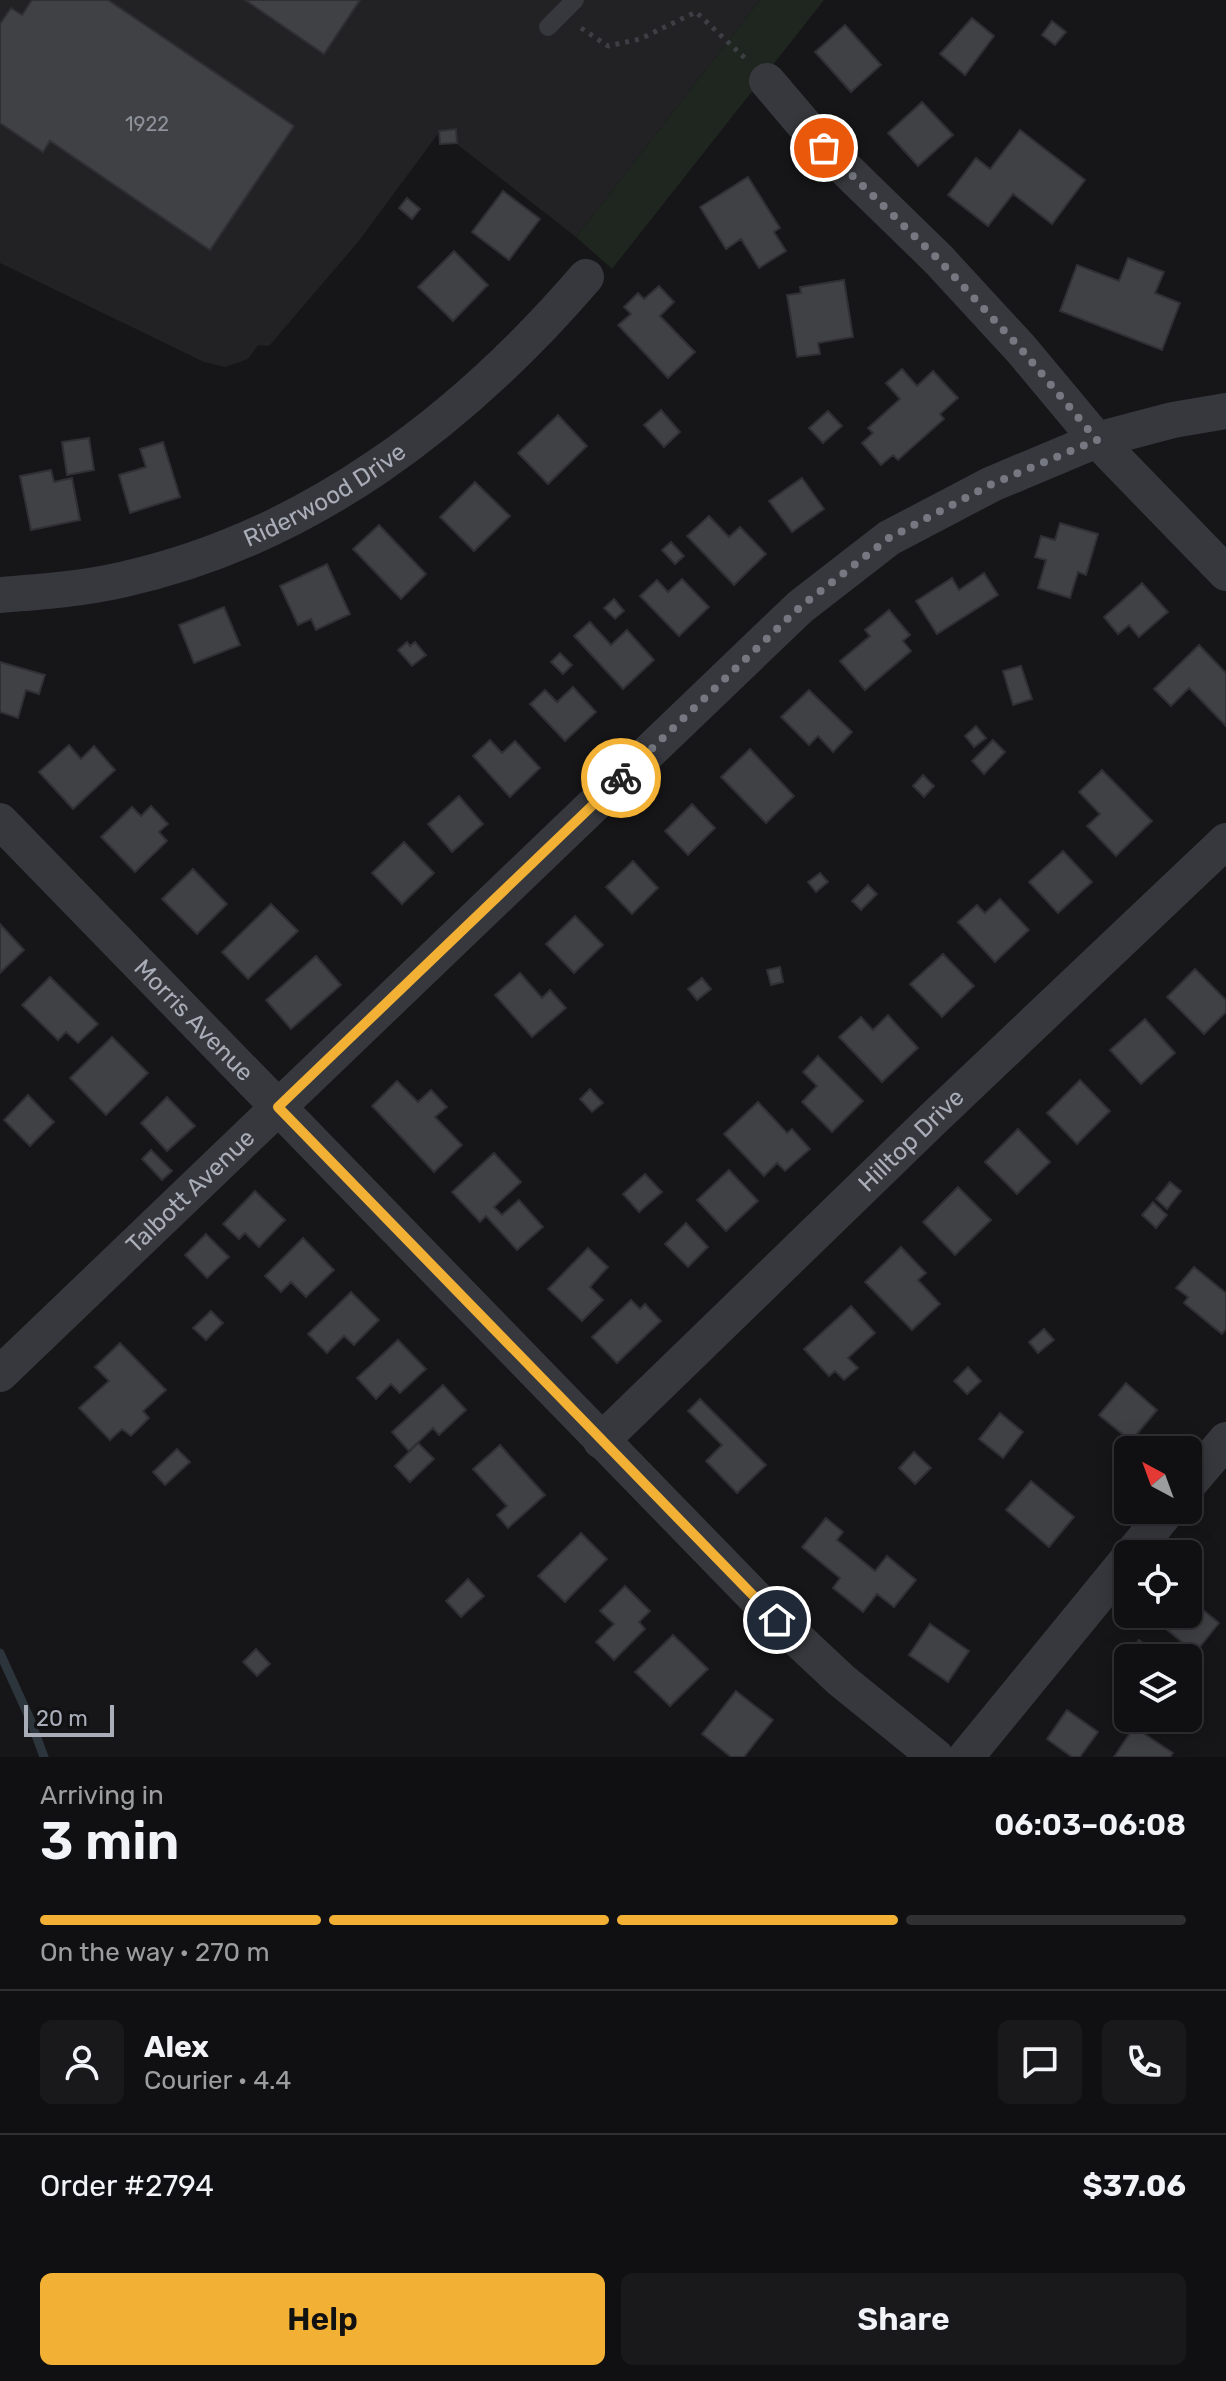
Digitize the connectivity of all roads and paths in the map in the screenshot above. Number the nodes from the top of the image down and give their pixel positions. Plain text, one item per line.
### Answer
1 (575, 0) edge
2 (555, 22) joint
3 (767, 81) joint
4 (586, 277) dead end
5 (1226, 411) edge
6 (1097, 440) junction
7 (1226, 573) edge
8 (0, 595) edge
9 (0, 821) edge
10 (1226, 841) edge
11 (278, 1107) junction
12 (0, 1374) edge
13 (1226, 1440) edge
14 (601, 1441) junction
15 (1202, 1468) edge
16 (1156, 1524) edge
17 (1143, 1540) edge
18 (1114, 1576) edge
19 (936, 1757) edge
20 (966, 1757) edge

1 - 2 lane
2 - 3 path
3 - 6 street
4 - 8 street, Riderwood Drive
5 - 6 street, Talbott Avenue
6 - 7 street
6 - 11 street, Talbott Avenue
9 - 11 street, Morris Avenue
10 - 14 street, Hilltop Drive
11 - 12 street, Talbott Avenue
11 - 14 street, Morris Avenue
13 - 15 street
14 - 19 street, Morris Avenue
16 - 17 street
18 - 20 street

